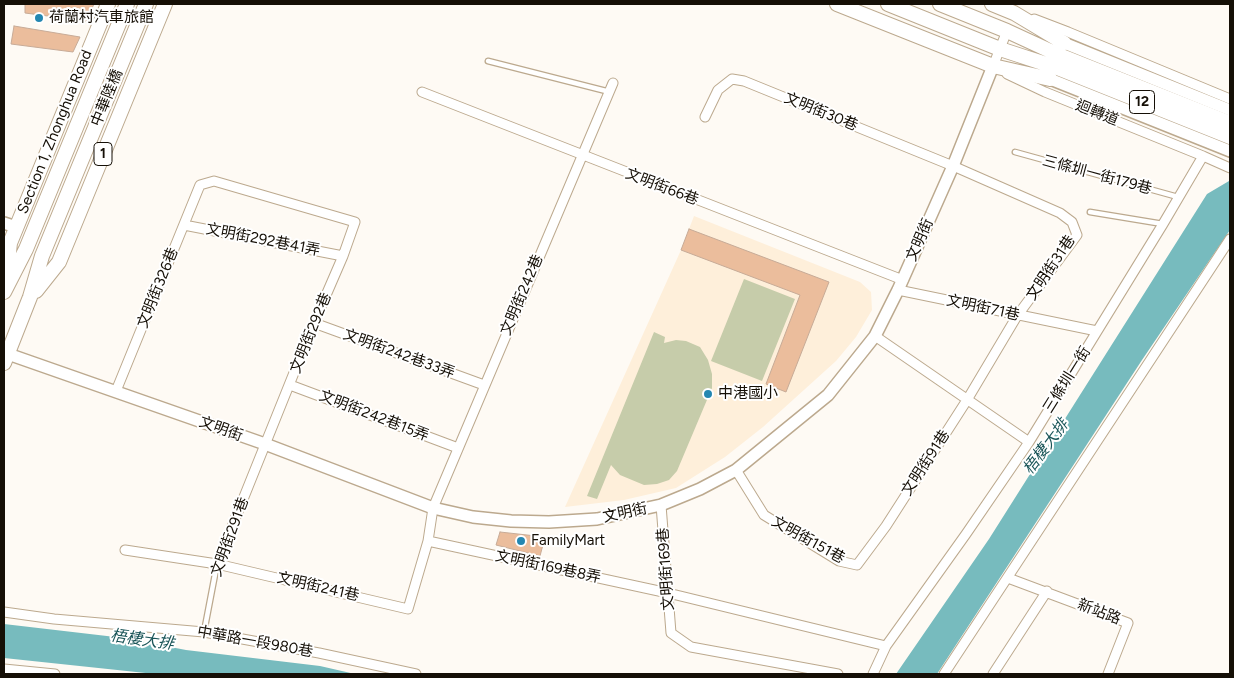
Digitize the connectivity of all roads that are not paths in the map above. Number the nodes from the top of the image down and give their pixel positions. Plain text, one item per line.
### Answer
1 (108, 4) edge
2 (127, 4) edge
3 (146, 4) edge
4 (165, 4) edge
5 (837, 4) edge
6 (888, 4) edge
7 (940, 4) edge
8 (992, 4) edge
9 (1014, 13) junction
10 (1007, 30) junction
11 (1000, 48) junction
12 (488, 61) dead end
13 (1057, 61) junction
14 (993, 66) junction
15 (611, 87) joint
16 (422, 92) dead end
17 (1230, 100) edge
18 (1230, 110) edge
19 (705, 117) dead end
20 (1230, 124) edge
21 (1230, 137) edge
22 (1230, 151) edge
23 (1015, 152) dead end
24 (582, 156) junction
25 (1203, 156) junction
26 (953, 166) junction
27 (1230, 168) edge
28 (1178, 197) junction
29 (1090, 212) dead end
30 (355, 222) joint
31 (1163, 224) junction
32 (10, 225) edge
33 (184, 225) junction
34 (1230, 239) edge
35 (7, 242) edge
36 (343, 256) junction
37 (900, 285) junction
38 (4, 290) edge
39 (30, 297) junction
40 (1017, 316) junction
41 (314, 324) junction
42 (1097, 331) junction
43 (875, 336) junction
44 (6, 358) edge
45 (290, 384) junction
46 (484, 385) junction
47 (116, 391) junction
48 (967, 400) junction
49 (1029, 442) junction
50 (265, 444) junction
51 (458, 448) junction
52 (736, 470) junction
53 (661, 505) junction
54 (433, 508) junction
55 (886, 526) joint
56 (428, 541) junction
57 (125, 550) dead end
58 (217, 564) junction
59 (1008, 578) junction
60 (1047, 591) junction
61 (668, 593) junction
62 (4, 612) edge
63 (204, 632) junction
64 (886, 646) junction
65 (4, 669) edge
66 (56, 674) edge
67 (416, 674) edge
68 (838, 674) edge
69 (873, 674) edge
70 (944, 674) edge
71 (993, 674) edge
72 (1108, 674) edge

1 - 32 main road, Section 1, Zhonghua Road / 1
2 - 38 main road, 中華陸橋 / 1
3 - 39 main road, 中華陸橋 / 1
4 - 39 main road, 1
5 - 14 main road, 12
6 - 11 main road, 12
7 - 10 main road, 12
8 - 9 main road, 12
9 - 10 lane
9 - 13 main road, 12
9 - 17 street
10 - 11 street, 文明街
10 - 13 main road, 12
11 - 13 main road, 12
11 - 14 street, 文明街
12 - 15 lane
13 - 14 main road, 12
13 - 18 street
13 - 20 main road, 12
13 - 21 main road, 12
13 - 22 street
14 - 25 street, 迴轉道
14 - 26 street, 文明街
15 - 24 street, 文明街242巷
16 - 24 street, 文明街66巷
19 - 26 street, 文明街30巷
23 - 28 lane, 三條圳一街179巷
24 - 37 street, 文明街66巷
24 - 46 street, 文明街242巷
25 - 27 street, 迴轉道
25 - 28 street, 三條圳一街
26 - 37 street, 文明街
26 - 40 street, 文明街31巷
28 - 31 street, 三條圳一街
29 - 31 lane
30 - 33 street, 文明街326巷
30 - 36 street, 文明街292巷
31 - 42 street, 三條圳一街
32 - 35 main road, Section 1, Zhonghua Road / 1
33 - 36 street, 文明街292巷41弄
33 - 47 street, 文明街326巷
34 - 59 street
35 - 38 main road, Section 1, Zhonghua Road / 1
36 - 41 street, 文明街292巷
37 - 40 street, 文明街71巷
37 - 43 street, 文明街
39 - 44 main road, 1
40 - 42 street, 文明街71巷
40 - 48 street, 文明街31巷
41 - 45 street, 文明街292巷
41 - 46 street, 文明街242巷33弄
42 - 49 street, 三條圳一街
43 - 48 street
43 - 52 street, 文明街
44 - 47 street, 文明街
45 - 50 street, 文明街292巷
45 - 51 street, 文明街242巷15弄
46 - 51 street, 文明街242巷
47 - 50 street, 文明街
48 - 49 street
48 - 55 street, 文明街91巷
49 - 64 street, 三條圳一街
50 - 54 street, 文明街
50 - 58 street, 文明街291巷
51 - 54 street, 文明街242巷
52 - 53 street, 文明街
52 - 55 street, 文明街151巷
53 - 54 street, 文明街
53 - 61 street, 文明街169巷
54 - 56 street, 文明街241巷
56 - 58 street, 文明街241巷
56 - 61 street, 文明街169巷8弄
57 - 58 street, 文明街241巷
58 - 63 lane, 文明街291巷
59 - 60 street
59 - 70 street
60 - 71 street
60 - 72 street, 新站路
61 - 64 street, 文明街169巷8弄
61 - 68 street, 文明街169巷
62 - 63 street, 中華路一段980巷
63 - 67 street, 中華路一段980巷
64 - 69 street, 三條圳一街
65 - 66 street

